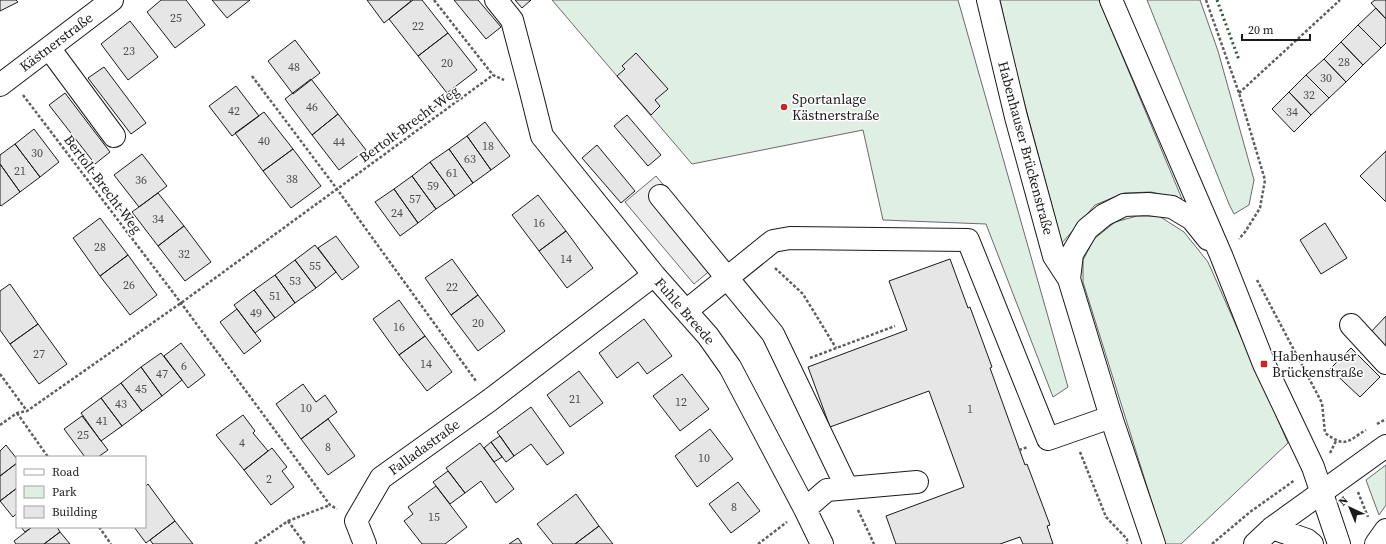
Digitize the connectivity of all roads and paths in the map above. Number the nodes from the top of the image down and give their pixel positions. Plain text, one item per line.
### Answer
1 (112, 0) edge
2 (434, 0) edge
3 (496, 0) edge
4 (988, 0) edge
5 (1112, 0) edge
6 (1206, 0) edge
7 (1340, 0) edge
8 (48, 48) junction
9 (252, 76) dead end
10 (5, 81) edge
11 (1239, 93) junction
12 (114, 136) dead end
13 (337, 189) junction
14 (660, 196) dead end
15 (1229, 248) junction
16 (758, 253) junction
17 (654, 275) junction
18 (728, 278) junction
19 (1069, 279) junction
20 (181, 303) junction
21 (686, 311) junction
22 (1351, 325) dead end
23 (895, 326) dead end
24 (836, 348) junction
25 (1386, 363) edge
26 (789, 366) junction
27 (0, 374) edge
28 (490, 400) junction
29 (27, 411) junction
30 (16, 413) junction
31 (1111, 417) junction
32 (0, 425) edge
33 (1073, 430) junction
34 (1345, 442) dead end
35 (1386, 446) edge
36 (47, 456) edge
37 (1313, 467) junction
38 (1351, 472) junction
39 (917, 482) dead end
40 (847, 488) junction
41 (1321, 494) junction
42 (330, 505) junction
43 (805, 508) junction
44 (288, 521) junction
45 (356, 521) junction
46 (100, 528) edge
47 (1272, 528) junction
48 (1380, 539) edge
49 (111, 544) edge
50 (256, 544) edge
51 (305, 544) edge
52 (365, 544) edge
53 (758, 544) edge
54 (822, 544) edge
55 (874, 544) edge
56 (1127, 544) edge
57 (1154, 544) edge
58 (1212, 544) edge
59 (1255, 544) edge
60 (1312, 544) edge
61 (1339, 544) edge

1 - 8 main road, Kästnerstraße
2 - 13 path, Bertolt-Brecht-Weg
3 - 17 main road, Fuhle Breede
4 - 19 main road, Habenhauser Brückenstraße
5 - 15 main road
6 - 11 path
7 - 11 path
8 - 10 main road, Kästnerstraße
8 - 12 main road
9 - 13 path
10 - 20 path, Bertolt-Brecht-Weg
11 - 15 path
13 - 20 path, Bertolt-Brecht-Weg
13 - 28 path
14 - 18 main road
15 - 19 main road
15 - 37 main road
16 - 18 main road
16 - 24 path
16 - 33 main road
17 - 21 main road, Fuhle Breede
17 - 28 main road, Falladastraße
18 - 21 main road
18 - 26 main road
19 - 31 main road, Habenhauser Brückenstraße
20 - 29 path, Bertolt-Brecht-Weg
20 - 42 path
21 - 43 main road, Fuhle Breede
22 - 25 main road
23 - 24 path
24 - 26 path
26 - 40 main road
27 - 29 path
28 - 45 main road, Falladastraße
29 - 30 path, Bertolt-Brecht-Weg
30 - 32 path, Bertolt-Brecht-Weg
30 - 36 path
31 - 33 main road
31 - 57 main road, Habenhauser Brückenstraße
33 - 56 path
34 - 37 path
35 - 38 main road
37 - 41 main road
37 - 58 path
38 - 41 main road
38 - 48 path
39 - 40 main road
40 - 43 main road
40 - 55 path
41 - 47 main road
41 - 61 main road
42 - 44 path
42 - 45 path
43 - 53 path
43 - 54 main road, Fuhle Breede
44 - 50 path
44 - 51 path
45 - 52 main road
46 - 49 path
47 - 59 main road
47 - 60 main road

